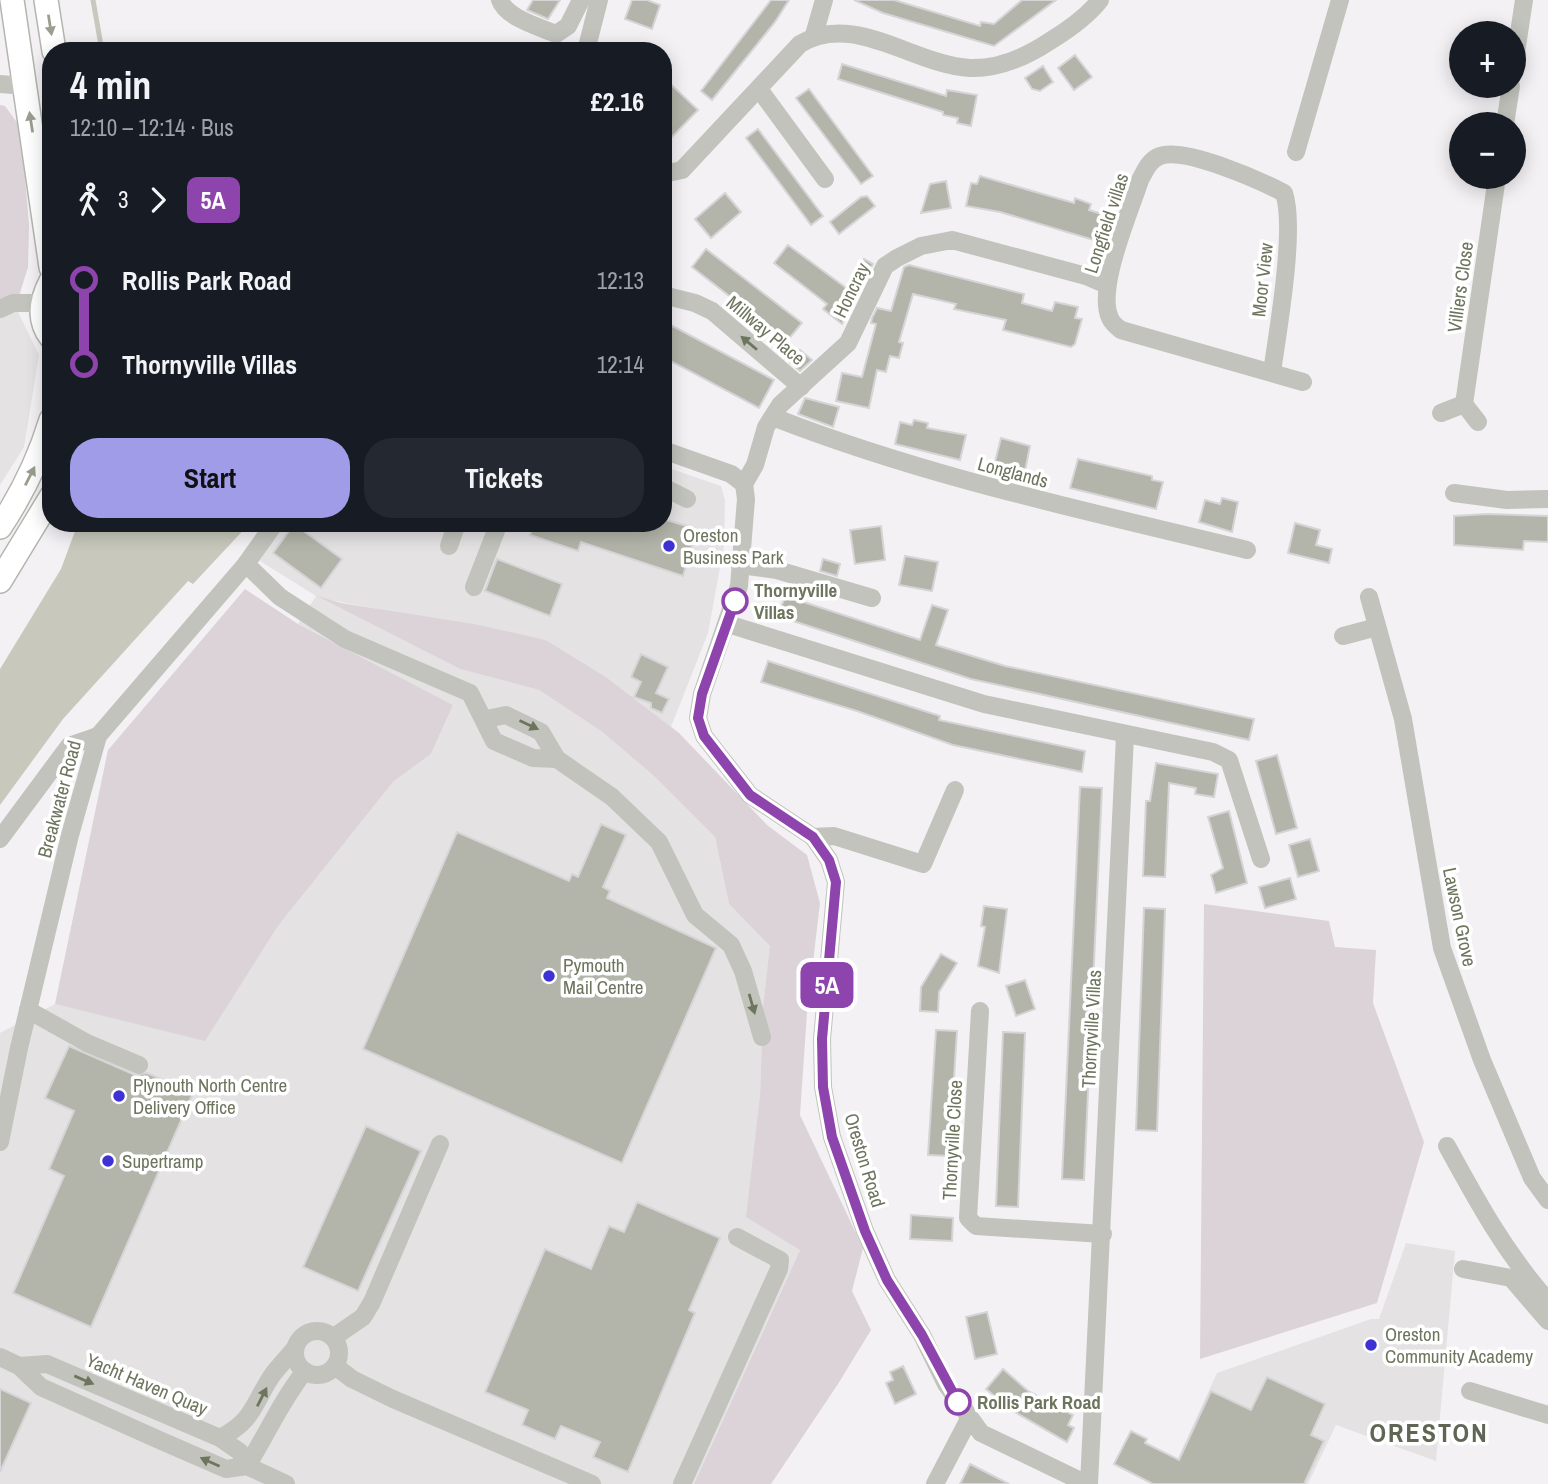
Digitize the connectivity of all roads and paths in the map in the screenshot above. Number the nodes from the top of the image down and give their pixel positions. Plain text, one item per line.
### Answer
1 (12, 0) edge
2 (46, 0) edge
3 (500, 0) edge
4 (580, 0) edge
5 (599, 0) edge
6 (824, 0) edge
7 (1100, 0) edge
8 (1340, 0) edge
9 (1524, 0) edge
10 (1521, 21) edge
11 (814, 36) junction
12 (53, 42) edge
13 (588, 42) edge
14 (0, 84) edge
15 (25, 86) junction
16 (759, 89) junction
17 (1296, 152) dead end
18 (672, 172) edge
19 (825, 179) dead end
20 (1495, 189) edge
21 (1284, 193) joint
22 (42, 204) edge
23 (1107, 285) junction
24 (672, 297) edge
25 (42, 303) joint
26 (0, 309) edge
27 (42, 315) edge
28 (1272, 372) junction
29 (1303, 382) dead end
30 (801, 387) junction
31 (1464, 404) junction
32 (1441, 413) dead end
33 (770, 422) junction
34 (1478, 422) dead end
35 (42, 450) edge
36 (672, 453) edge
37 (744, 484) junction
38 (672, 492) edge
39 (1454, 493) dead end
40 (687, 499) dead end
41 (1548, 499) edge
42 (42, 512) edge
43 (0, 527) edge
44 (269, 532) edge
45 (454, 532) edge
46 (495, 532) edge
47 (449, 545) dead end
48 (1247, 550) dead end
49 (246, 564) junction
50 (740, 565) junction
51 (0, 581) edge
52 (474, 587) dead end
53 (1368, 597) dead end
54 (872, 598) dead end
55 (728, 624) junction
56 (1377, 627) junction
57 (1343, 636) dead end
58 (486, 719) junction
59 (98, 736) junction
60 (1125, 736) junction
61 (558, 759) junction
62 (955, 790) dead end
63 (813, 837) junction
64 (0, 839) edge
65 (1261, 859) dead end
66 (28, 1010) junction
67 (980, 1011) dead end
68 (762, 1037) dead end
69 (19, 1048) junction
70 (139, 1065) dead end
71 (0, 1071) edge
72 (0, 1142) edge
73 (440, 1144) dead end
74 (1447, 1146) dead end
75 (1548, 1200) edge
76 (1103, 1234) junction
77 (737, 1237) dead end
78 (1463, 1269) dead end
79 (1548, 1301) edge
80 (1548, 1321) edge
81 (334, 1338) junction
82 (295, 1348) junction
83 (0, 1357) edge
84 (19, 1366) junction
85 (335, 1366) junction
86 (305, 1371) junction
87 (1469, 1391) dead end
88 (1548, 1415) edge
89 (969, 1419) junction
90 (220, 1438) junction
91 (247, 1466) junction
92 (286, 1484) edge
93 (592, 1484) edge
94 (682, 1484) edge
95 (935, 1484) edge
96 (1088, 1484) edge

1 - 15 main road
2 -> 12 main road
3 - 4 street
5 - 13 street
6 - 11 street
7 - 11 street
8 - 17 street
9 - 10 street
11 - 16 street
14 - 15 street
22 -> 15 main road
16 - 18 street
16 - 19 street
20 - 31 street, Villiers Close
21 - 23 street, Longfield villas
21 - 28 street, Moor View
23 - 28 street, Longfield villas
23 - 30 street, Honcray
30 -> 24 street, Millway Place
25 - 26 street
25 - 27 main road
28 - 29 street, Longfield villas
30 - 33 street, Honcray
31 - 32 street
31 - 34 street
33 - 37 street, Honcray
33 - 48 street, Longlands
43 -> 35 main road
36 - 37 street
37 - 50 street, Oreston Road
38 - 40 street
39 - 41 street
42 - 51 main road
44 - 49 street, Breakwater Road
45 - 47 street
46 - 52 street
49 - 58 street
49 - 59 street, Breakwater Road
50 - 54 street
50 - 55 street, Oreston Road
53 - 56 street, Lawson Grove
55 - 60 street
55 - 63 street, Oreston Road
56 - 57 street
56 - 75 street, Lawson Grove
58 - 61 street
58 -> 61 street
59 - 64 street
59 - 66 street, Breakwater Road
60 - 65 street
60 - 76 street, Thornyville Villas
61 -> 68 street
62 - 63 street
63 - 89 street, Oreston Road
66 - 69 street, Breakwater Road
66 - 70 street
67 - 76 street, Thornyville Close
69 - 71 street
69 - 72 street, Breakwater Road
73 - 81 street
74 - 79 street
76 - 96 street, Thornyville Villas
77 - 94 street
78 - 80 street
81 - 82 street
81 - 85 street
82 - 86 street
90 -> 82 street
83 - 84 street, Yacht Haven Quay
84 -> 90 street, Yacht Haven Quay
91 -> 84 street, Yacht Haven Quay
85 - 86 street
85 - 93 street
86 - 91 street
87 - 88 street
89 - 95 street
89 - 96 street, Oreston Road
90 - 91 street, Yacht Haven Quay
91 - 92 street, Yacht Haven Quay

